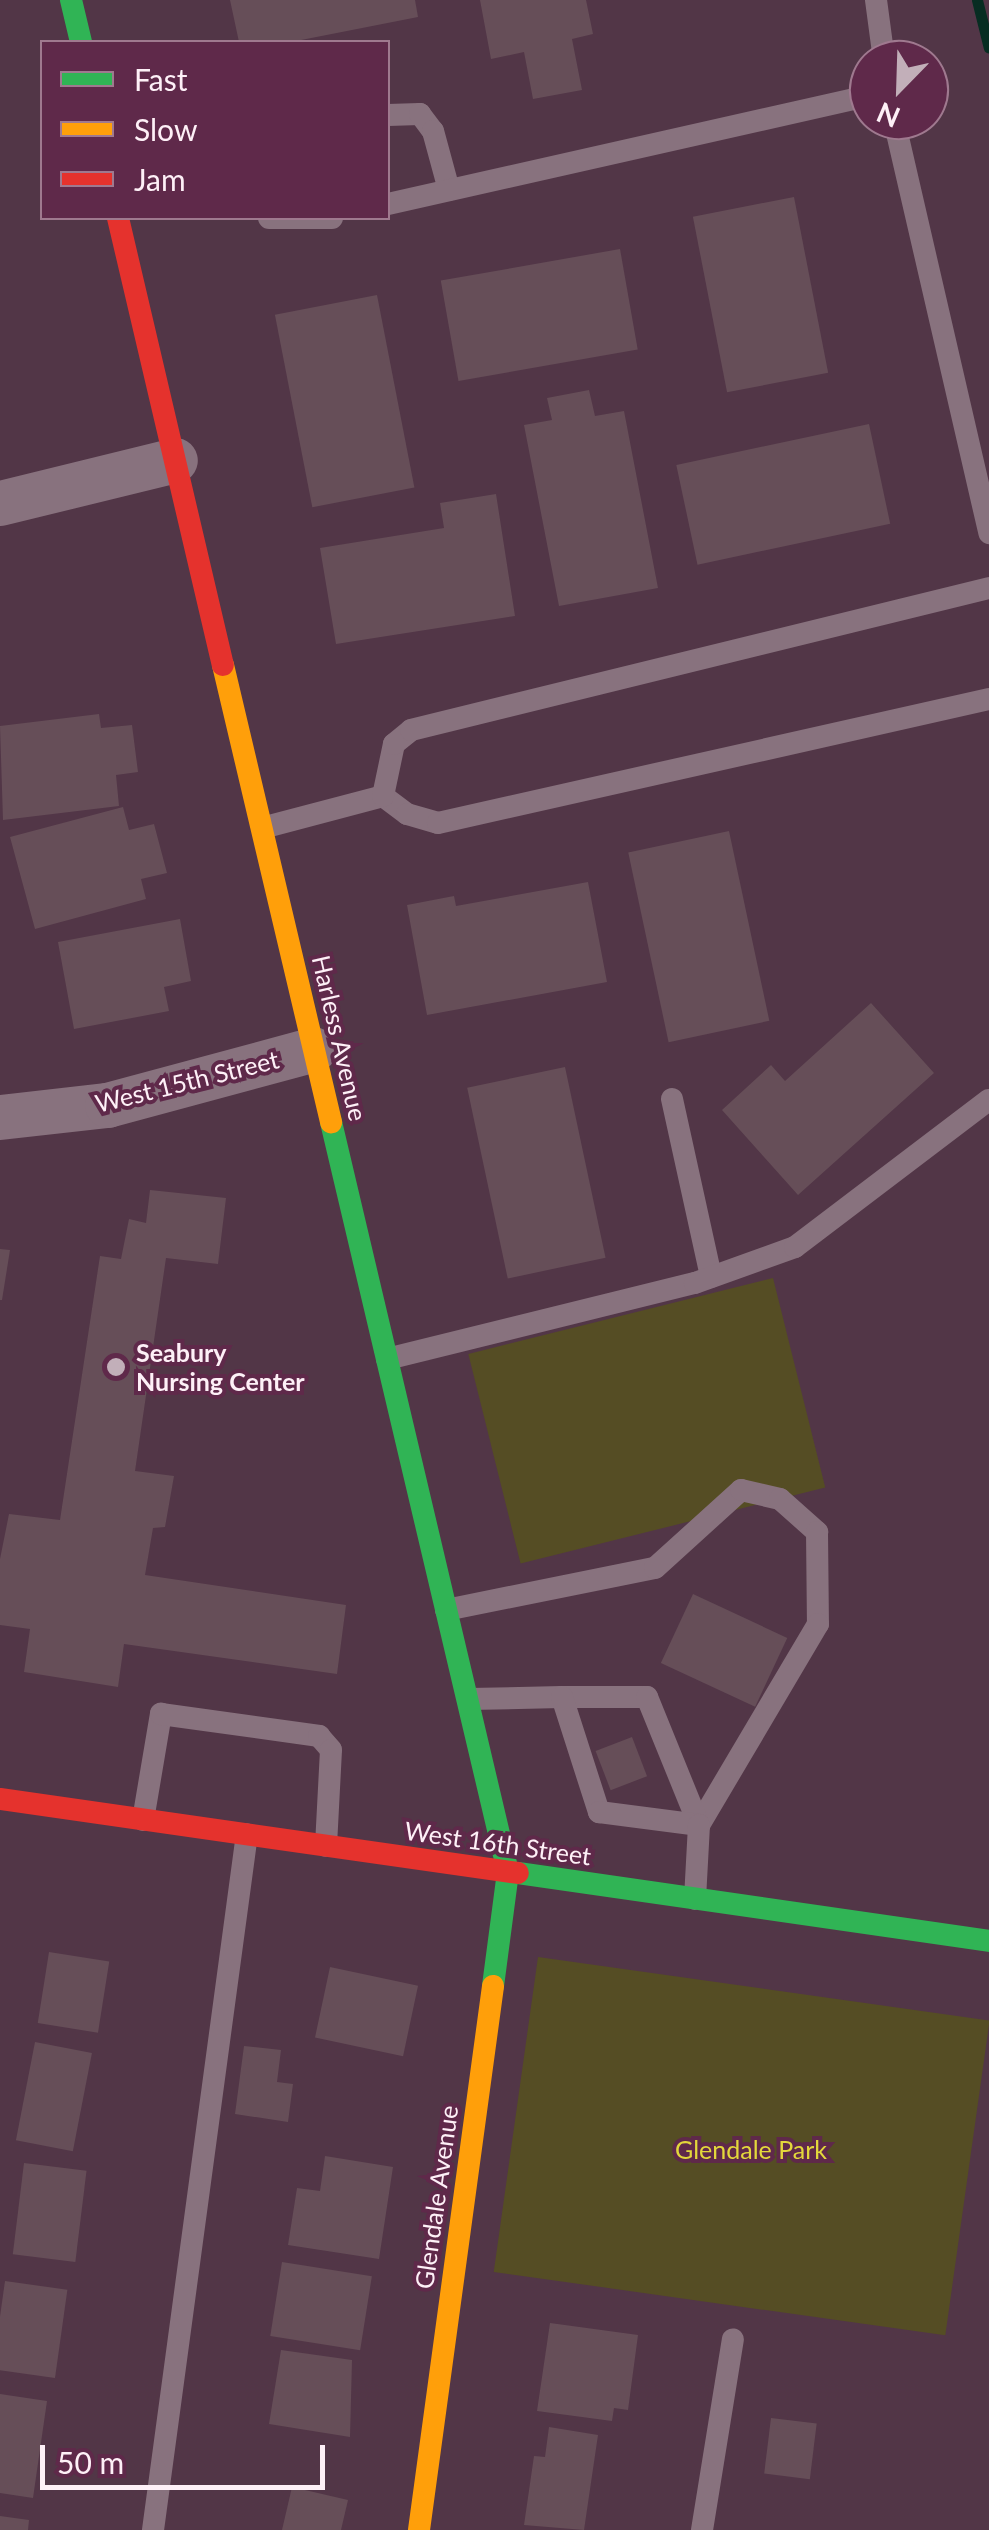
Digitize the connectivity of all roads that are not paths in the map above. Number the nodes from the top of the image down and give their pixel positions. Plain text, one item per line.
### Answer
1 (72, 0) edge
2 (876, 0) edge
3 (80, 40) edge
4 (881, 40) edge
5 (849, 100) edge
6 (390, 115) edge
7 (899, 140) edge
8 (448, 190) junction
9 (390, 204) edge
10 (119, 221) edge
11 (175, 460) junction
12 (0, 503) edge
13 (989, 533) edge
14 (989, 588) edge
15 (989, 698) edge
16 (383, 796) junction
17 (262, 828) junction
18 (314, 1049) junction
19 (672, 1099) dead end
20 (989, 1100) edge
21 (0, 1117) edge
22 (711, 1277) junction
23 (388, 1359) junction
24 (446, 1610) junction
25 (562, 1698) junction
26 (470, 1699) junction
27 (0, 1799) edge
28 (143, 1820) junction
29 (700, 1825) junction
30 (247, 1834) junction
31 (326, 1846) junction
32 (508, 1872) junction
33 (695, 1899) junction
34 (989, 1941) edge
35 (733, 2338) dead end
36 (153, 2530) edge
37 (418, 2530) edge
38 (702, 2530) edge

1 - 3 main road
2 - 4 lane
5 - 8 lane
6 - 8 lane
7 - 13 lane
8 - 9 lane
10 - 11 main road, Harless Avenue
11 - 12 street
11 - 17 main road, Harless Avenue
14 - 16 lane
15 - 16 lane
16 - 17 lane
17 - 18 main road, Harless Avenue
18 - 21 street, West 15th Street
18 - 23 main road, Harless Avenue
19 - 22 lane
20 - 22 lane
22 - 23 lane
23 - 24 main road, Harless Avenue
24 - 26 main road, Harless Avenue
24 - 29 lane
25 - 26 lane
25 - 29 lane
25 - 29 lane
26 - 32 main road, Harless Avenue
27 - 28 main road, West 16th Street
28 - 30 main road, West 16th Street
28 - 31 lane
29 - 33 lane
30 - 31 main road, West 16th Street
30 - 36 lane
31 - 32 main road, West 16th Street
32 - 33 main road, West 16th Street
32 - 37 main road, Glendale Avenue
33 - 34 main road, West 16th Street
35 - 38 lane

